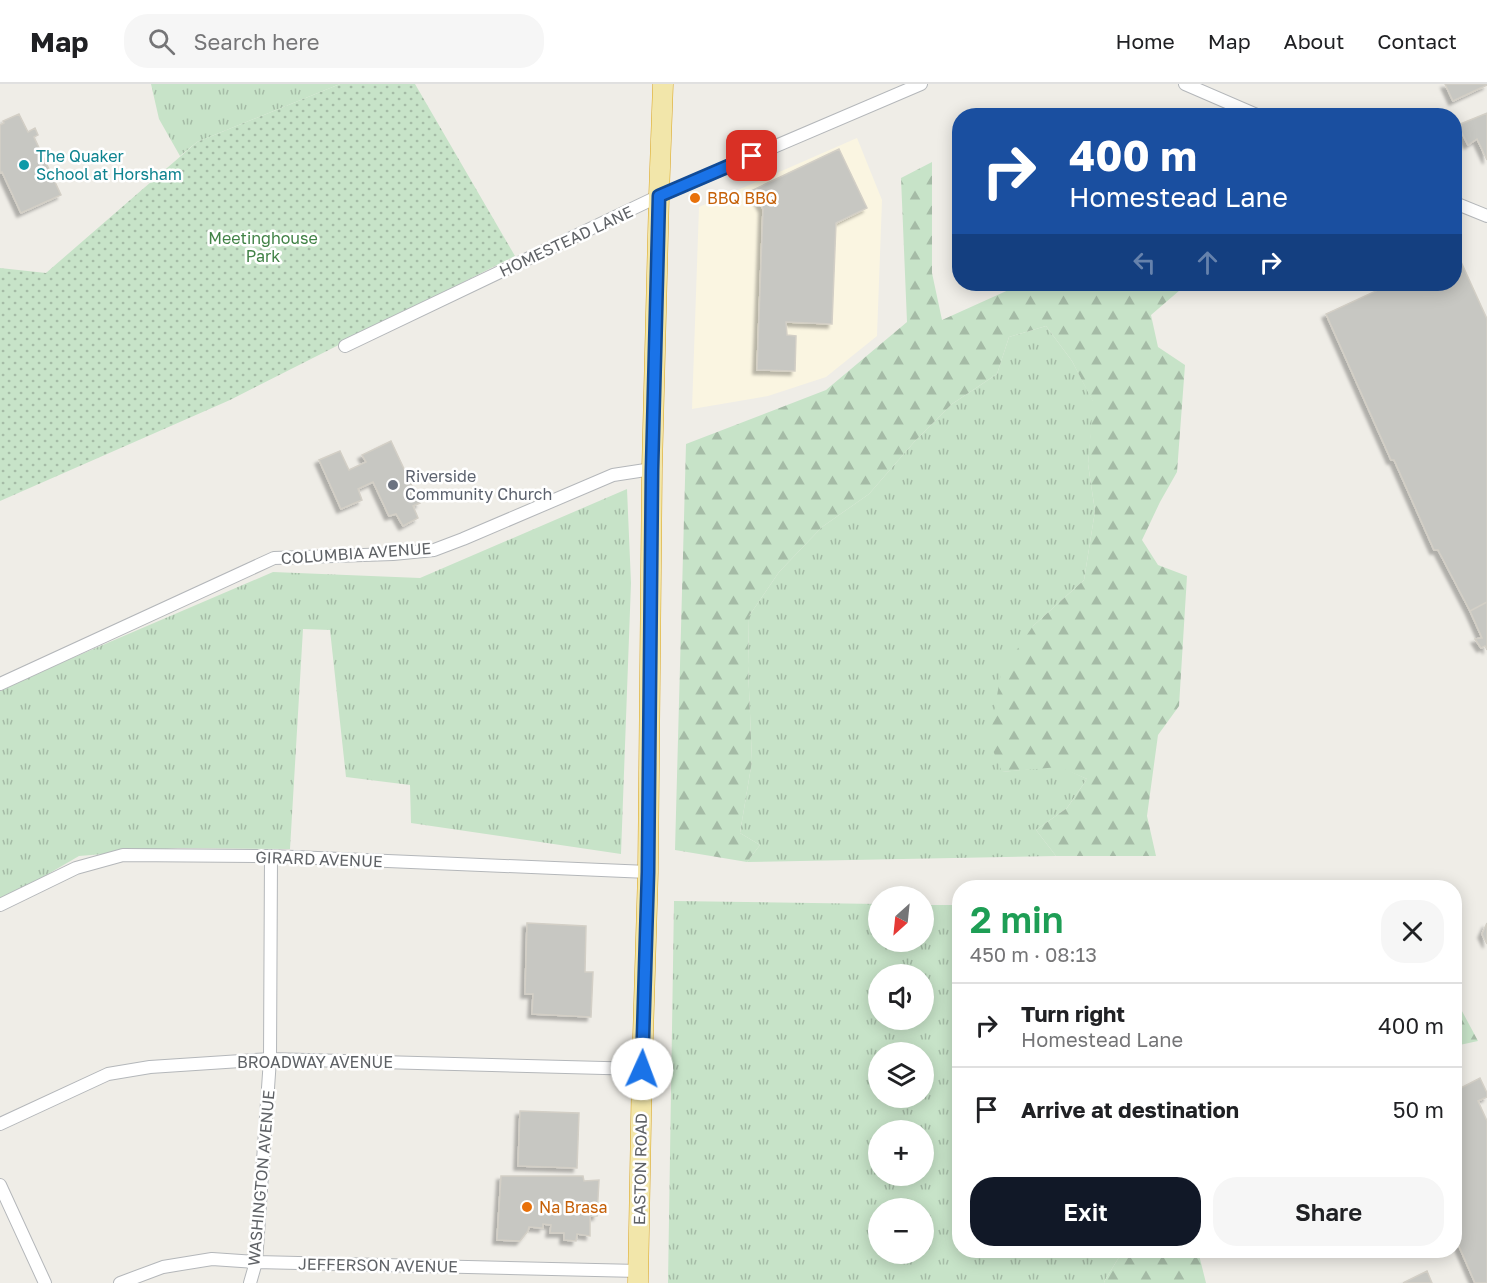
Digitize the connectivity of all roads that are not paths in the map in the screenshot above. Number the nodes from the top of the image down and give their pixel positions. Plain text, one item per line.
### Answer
1 (663, 84) edge
2 (921, 84) edge
3 (1185, 84) edge
4 (1240, 108) edge
5 (659, 196) junction
6 (1462, 206) edge
7 (1487, 216) edge
8 (345, 346) dead end
9 (652, 470) junction
10 (0, 684) edge
11 (271, 856) junction
12 (648, 872) junction
13 (0, 905) edge
14 (270, 1059) junction
15 (642, 1069) junction
16 (0, 1124) edge
17 (0, 1185) edge
18 (256, 1262) junction
19 (638, 1277) edge
20 (45, 1283) edge
21 (120, 1283) edge
22 (250, 1283) edge

1 - 5 highway, EASTON ROAD
2 - 5 street, HOMESTEAD LANE
3 - 4 street
5 - 8 street, HOMESTEAD LANE
5 - 9 highway, EASTON ROAD
6 - 7 street
9 - 10 street, COLUMBIA AVENUE
9 - 12 highway, EASTON ROAD
11 - 12 street, GIRARD AVENUE
11 - 13 street, GIRARD AVENUE
11 - 14 street, WASHINGTON AVENUE
12 - 15 highway, EASTON ROAD
14 - 15 street, BROADWAY AVENUE
14 - 16 street, BROADWAY AVENUE
14 - 18 street, WASHINGTON AVENUE
15 - 19 highway, EASTON ROAD
17 - 20 street
18 - 19 street, JEFFERSON AVENUE
18 - 21 street, JEFFERSON AVENUE
18 - 22 street, WASHINGTON AVENUE

